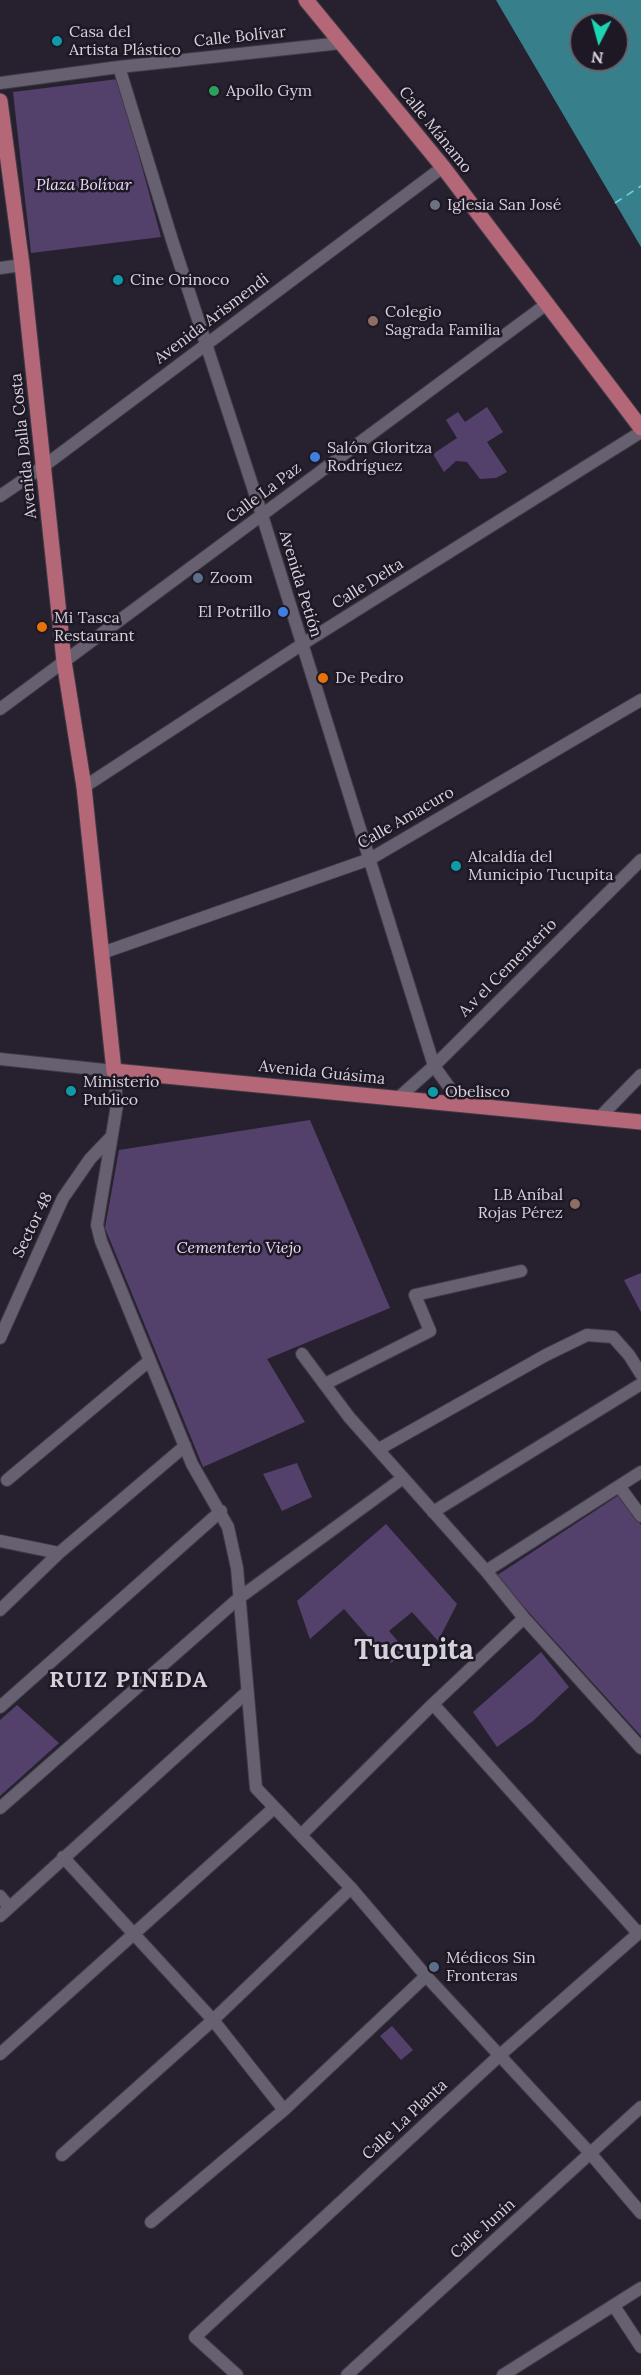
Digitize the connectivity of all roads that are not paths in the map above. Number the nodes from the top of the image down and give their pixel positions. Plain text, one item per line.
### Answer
1 (306, 0) edge
2 (341, 44) junction
3 (119, 67) junction
4 (0, 83) edge
5 (0, 101) edge
6 (444, 168) junction
7 (22, 265) junction
8 (0, 268) edge
9 (548, 303) junction
10 (205, 345) junction
11 (641, 430) edge
12 (44, 466) junction
13 (0, 496) edge
14 (262, 515) junction
15 (302, 645) junction
16 (64, 661) junction
17 (641, 700) edge
18 (0, 708) edge
19 (84, 787) junction
20 (370, 859) junction
21 (641, 860) edge
22 (102, 953) junction
23 (0, 1059) edge
24 (434, 1066) junction
25 (114, 1071) junction
26 (641, 1075) edge
27 (397, 1099) junction
28 (462, 1105) junction
29 (599, 1118) junction
30 (641, 1122) edge
31 (112, 1136) junction
32 (521, 1271) dead end
33 (0, 1338) edge
34 (302, 1354) dead end
35 (149, 1360) junction
36 (641, 1374) edge
37 (325, 1384) junction
38 (641, 1384) edge
39 (185, 1446) junction
40 (379, 1449) junction
41 (641, 1472) edge
42 (403, 1478) junction
43 (7, 1480) dead end
44 (619, 1486) junction
45 (221, 1511) junction
46 (433, 1512) junction
47 (641, 1516) edge
48 (0, 1541) edge
49 (59, 1553) junction
50 (486, 1571) junction
51 (239, 1598) junction
52 (0, 1610) edge
53 (524, 1618) junction
54 (247, 1692) junction
55 (433, 1704) junction
56 (0, 1707) edge
57 (641, 1748) edge
58 (0, 1808) edge
59 (274, 1808) junction
60 (301, 1835) junction
61 (63, 1857) junction
62 (351, 1888) junction
63 (0, 1896) edge
64 (5, 1912) edge
65 (640, 1932) edge
66 (132, 1934) junction
67 (426, 1976) junction
68 (213, 2020) junction
69 (0, 2054) edge
70 (501, 2055) junction
71 (641, 2107) edge
72 (284, 2110) junction
73 (590, 2153) junction
74 (62, 2155) dead end
75 (641, 2213) edge
76 (151, 2223) dead end
77 (641, 2288) edge
78 (614, 2306) junction
79 (641, 2346) edge
80 (237, 2375) edge
81 (347, 2375) edge
82 (503, 2375) edge

1 - 2 main road, Calle Mánamo
2 - 3 street, Calle Bolívar
2 - 6 main road, Calle Mánamo
3 - 4 street, Calle Bolívar
3 - 10 street, Avenida Petión
5 - 7 main road, Avenida Dalla Costa
6 - 9 main road, Calle Mánamo
6 - 10 street, Avenida Arismendi
7 - 8 street
7 - 12 main road, Avenida Dalla Costa
9 - 11 main road, Calle Mánamo
9 - 14 street, Calle La Paz
10 - 12 street, Avenida Arismendi
10 - 14 street, Avenida Petión
11 - 15 street, Calle Delta
12 - 13 street, Avenida Arismendi
12 - 16 main road, Avenida Dalla Costa
14 - 15 street, Avenida Petión
14 - 16 street, Calle La Paz
15 - 19 street, Calle Delta
15 - 20 street, Avenida Petión
16 - 18 street, Calle La Paz
16 - 19 main road, Avenida Dalla Costa
17 - 20 street, Calle Amacuro
19 - 22 main road, Avenida Dalla Costa
20 - 22 street, Calle Amacuro
20 - 24 street, Avenida Petión
21 - 24 street, A.v el Cementerio
22 - 25 main road, Avenida Dalla Costa
23 - 25 street, Avenida Guásima
24 - 27 street, A.v el Cementerio
24 - 28 street, Avenida Petión
25 - 27 main road, Avenida Guásima
25 - 31 street
26 - 29 street
27 - 28 main road, Avenida Guásima
28 - 29 main road, Avenida Guásima
29 - 30 main road, Avenida Guásima
31 - 33 street, Sector 48
31 - 35 street
32 - 37 street
34 - 37 street
35 - 39 street
35 - 43 street
36 - 40 street
37 - 40 street
38 - 46 street
39 - 45 street
39 - 49 street
40 - 42 street
41 - 44 street
42 - 46 street
42 - 51 street
44 - 47 street
44 - 50 street
45 - 51 street
45 - 56 street
46 - 50 street
48 - 49 street
49 - 52 street
50 - 53 street
51 - 54 street
51 - 58 street
53 - 55 street
53 - 57 street
54 - 59 street
54 - 61 street
55 - 60 street
55 - 65 street
59 - 60 street
59 - 66 street
60 - 62 street
61 - 64 street
61 - 66 street
62 - 67 street
62 - 68 street
63 - 64 street
65 - 70 street, Calle La Planta
66 - 68 street
66 - 69 street
67 - 70 street
67 - 72 street
68 - 72 street
68 - 74 street
70 - 73 street
70 - 80 street, Calle La Planta
71 - 73 street, Calle Junín
72 - 76 street
73 - 75 street
73 - 81 street, Calle Junín
77 - 78 street
78 - 79 street
78 - 82 street

